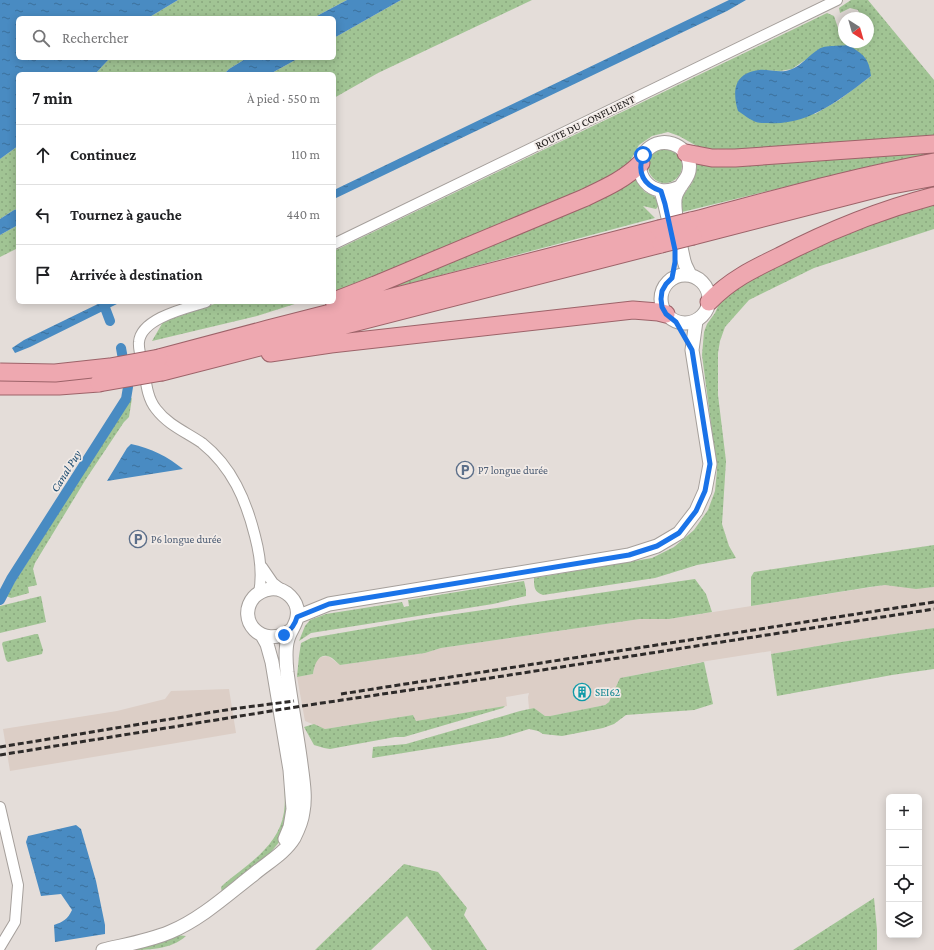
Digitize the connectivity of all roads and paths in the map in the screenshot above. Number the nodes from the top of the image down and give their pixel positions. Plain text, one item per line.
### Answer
1 (837, 0) edge
2 (934, 144) edge
3 (686, 153) junction
4 (934, 162) edge
5 (641, 163) junction
6 (934, 177) edge
7 (681, 186) junction
8 (661, 191) junction
9 (934, 196) edge
10 (692, 228) junction
11 (660, 237) junction
12 (336, 243) edge
13 (690, 275) junction
14 (672, 278) junction
15 (336, 300) edge
16 (709, 302) junction
17 (200, 304) edge
18 (323, 304) edge
19 (671, 318) junction
20 (696, 321) junction
21 (268, 329) junction
22 (692, 350) junction
23 (204, 360) junction
24 (160, 365) junction
25 (0, 372) edge
26 (0, 386) edge
27 (262, 567) junction
28 (282, 590) junction
29 (259, 593) junction
30 (293, 599) junction
31 (329, 604) junction
32 (297, 617) junction
33 (290, 630) junction
34 (262, 635) junction
35 (0, 807) edge
36 (268, 862) junction
37 (0, 947) edge
38 (103, 950) edge

1 - 12 street, ROUTE DU CONFLUENT
2 - 3 highway
3 - 5 street
3 - 7 street
4 - 10 highway
5 - 8 street
5 - 15 highway
6 - 10 highway
7 - 8 street
7 - 13 street
8 - 14 street
9 - 16 highway
10 - 11 highway, bridge
11 - 21 highway
11 - 23 highway
13 - 14 street
13 - 16 street
14 - 19 street
16 - 20 street
17 - 27 street
18 - 21 highway
19 - 20 street
19 - 22 street
19 - 23 highway
20 - 22 street
21 - 24 highway
22 - 31 street
23 - 24 highway
24 - 25 highway, bridge
24 - 26 highway, bridge
27 - 28 street
27 - 29 street
28 - 29 street
28 - 30 street
29 - 34 street
30 - 31 street
30 - 32 street
31 - 32 street
32 - 33 street
33 - 34 street
33 - 36 street
34 - 36 street
35 - 37 street
36 - 38 street

